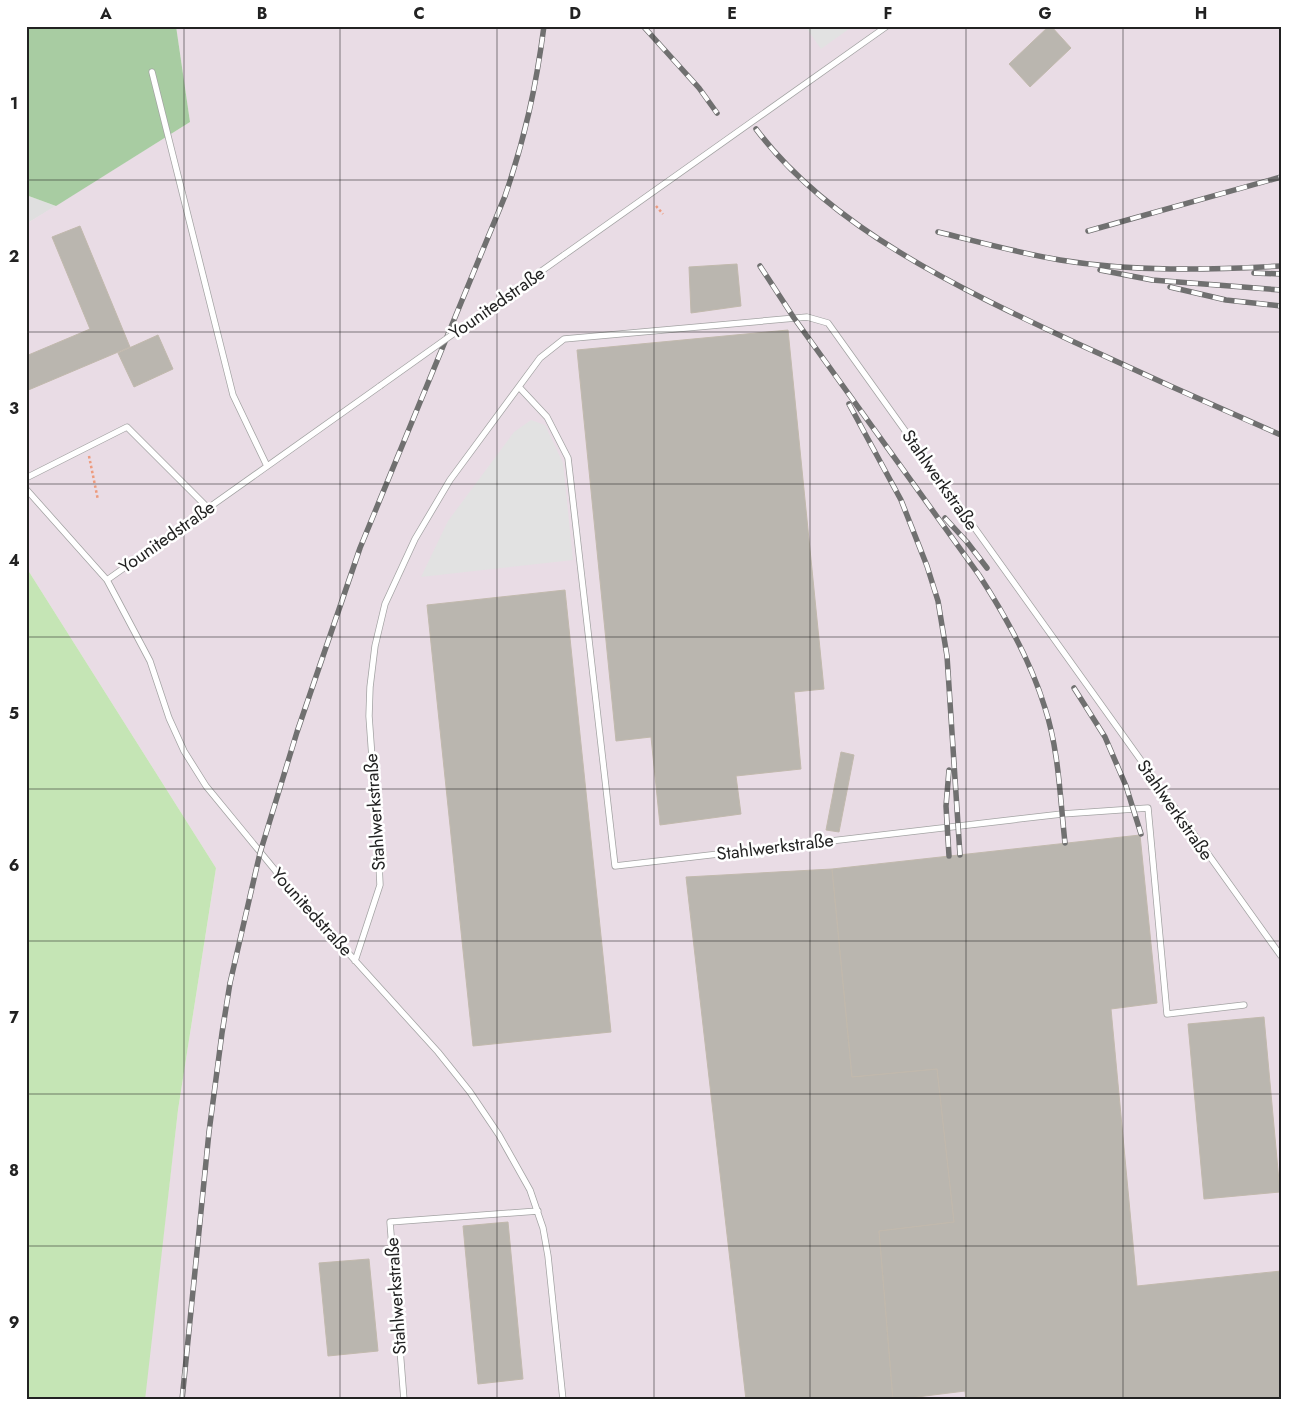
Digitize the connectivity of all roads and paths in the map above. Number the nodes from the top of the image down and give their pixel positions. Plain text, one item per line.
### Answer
1 (887, 26) edge
2 (152, 72) dead end
3 (656, 206) dead end
4 (663, 214) dead end
5 (519, 386) junction
6 (87, 447) junction
7 (267, 466) junction
8 (26, 478) edge
9 (26, 488) edge
10 (98, 500) dead end
11 (208, 508) junction
12 (107, 580) junction
13 (1281, 956) edge
14 (355, 961) junction
15 (1244, 1005) dead end
16 (538, 1211) junction
17 (404, 1400) edge
18 (563, 1400) edge

1 - 7 lane, Younitedstraße, bridge
2 - 7 lane
3 - 4 path
5 - 13 lane, Stahlwerkstraße
5 - 14 lane, Stahlwerkstraße
5 - 15 lane, Stahlwerkstraße
6 - 8 lane
6 - 10 path
6 - 11 lane
7 - 11 lane, Younitedstraße
9 - 12 lane, Younitedstraße
11 - 12 lane, Younitedstraße
12 - 14 lane, Younitedstraße
14 - 16 lane
16 - 17 lane, Stahlwerkstraße
16 - 18 lane

